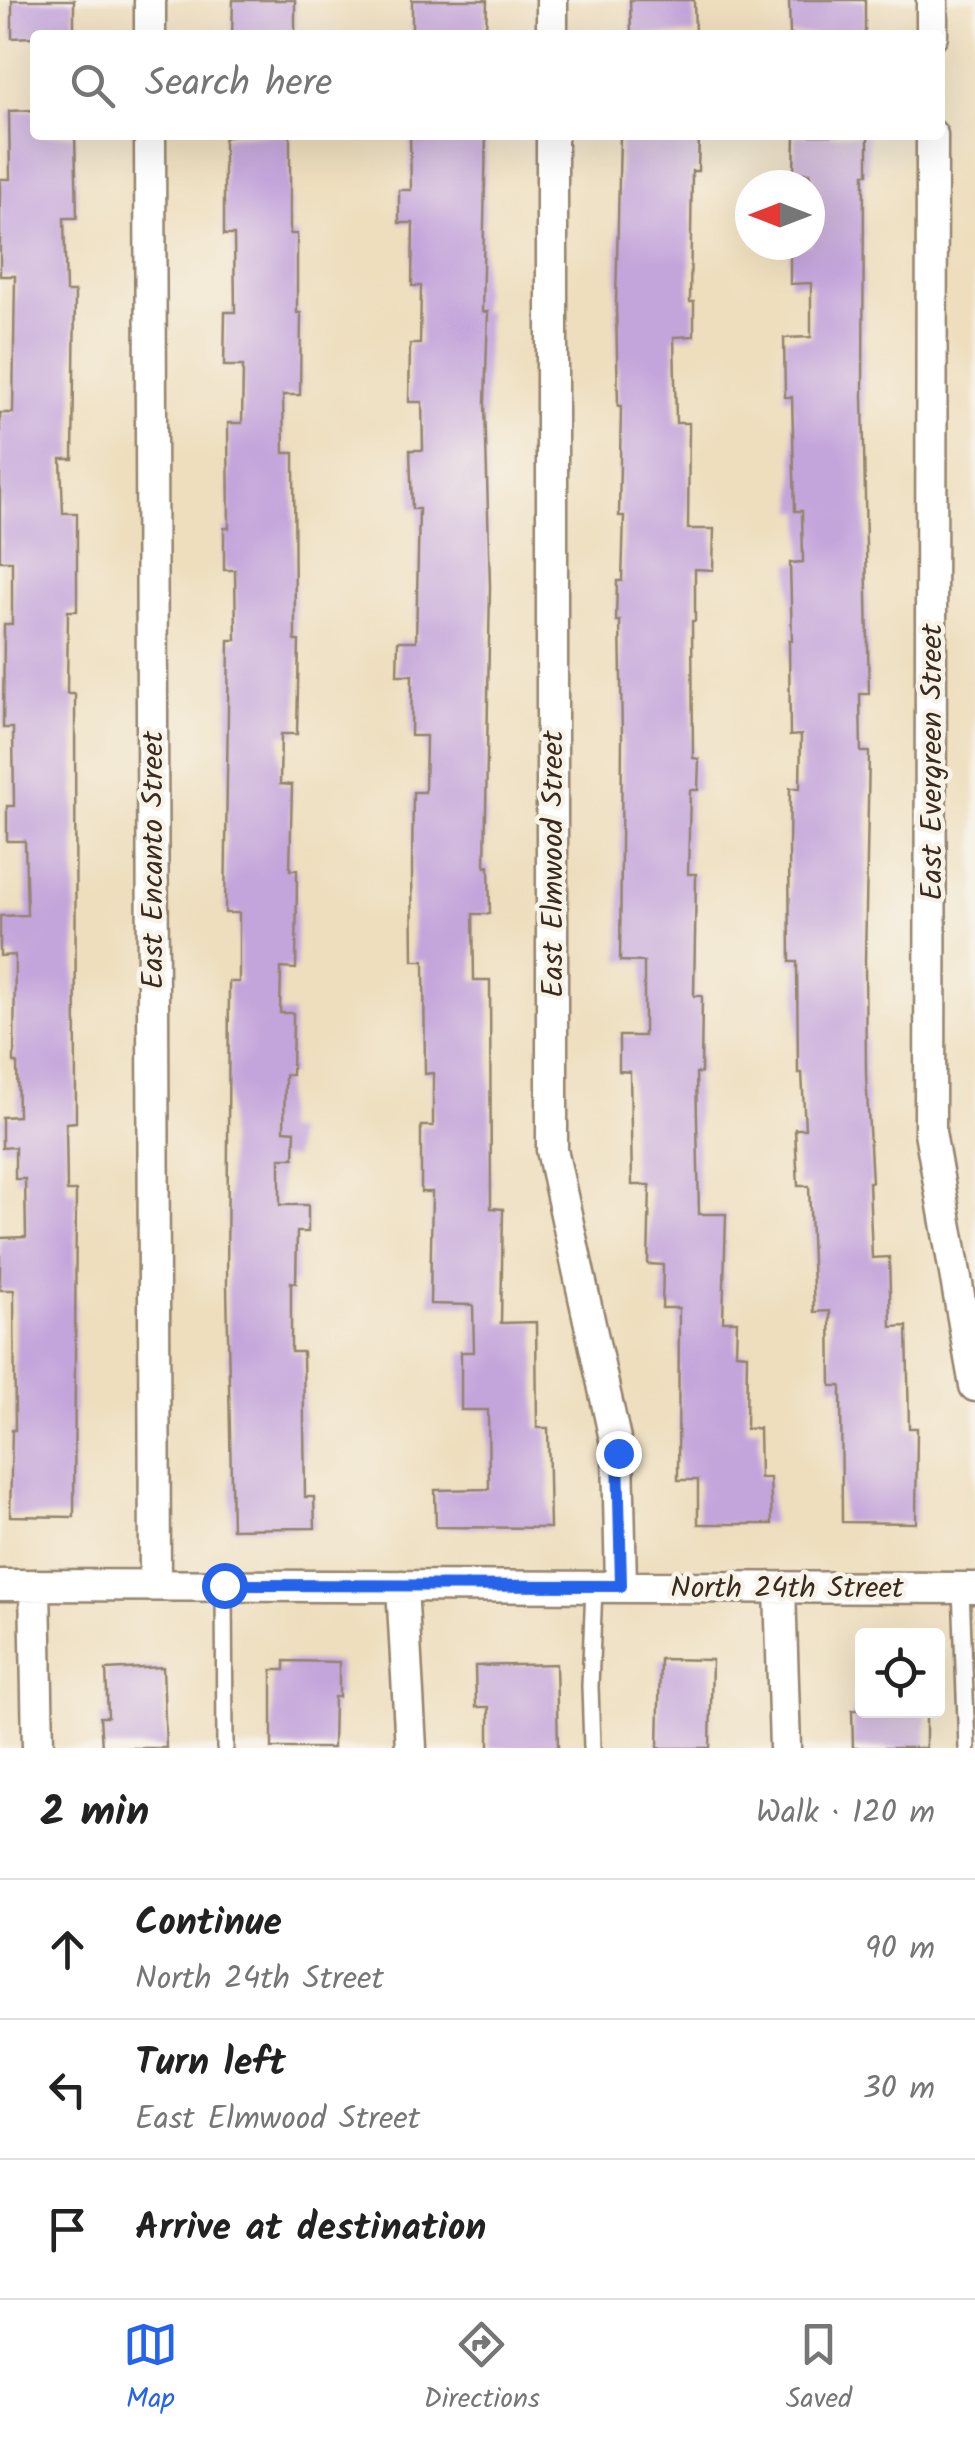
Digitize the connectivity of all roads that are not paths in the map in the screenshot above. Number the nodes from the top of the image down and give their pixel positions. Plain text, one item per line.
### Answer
1 (150, 0) edge
2 (552, 0) edge
3 (932, 0) edge
4 (150, 30) edge
5 (552, 30) edge
6 (932, 30) edge
7 (150, 140) edge
8 (552, 140) edge
9 (932, 140) edge
10 (975, 1386) edge
11 (0, 1584) edge
12 (35, 1585) junction
13 (155, 1585) junction
14 (224, 1585) junction
15 (402, 1586) junction
16 (608, 1586) junction
17 (780, 1588) junction
18 (968, 1588) edge
19 (38, 1748) edge
20 (224, 1748) edge
21 (410, 1748) edge
22 (592, 1748) edge
23 (785, 1748) edge
24 (967, 1748) edge

1 - 4 street
2 - 5 street
3 - 6 street
7 - 13 street, East Encanto Street
8 - 16 street, East Elmwood Street
9 - 10 street, East Evergreen Street
11 - 12 street, North 24th Street
12 - 13 street, North 24th Street
12 - 19 street
13 - 14 street, North 24th Street
14 - 15 street, North 24th Street
14 - 20 lane
15 - 16 street, North 24th Street
15 - 21 street
16 - 17 street, North 24th Street
16 - 22 lane
17 - 18 street, North 24th Street
17 - 23 street
18 - 24 lane

